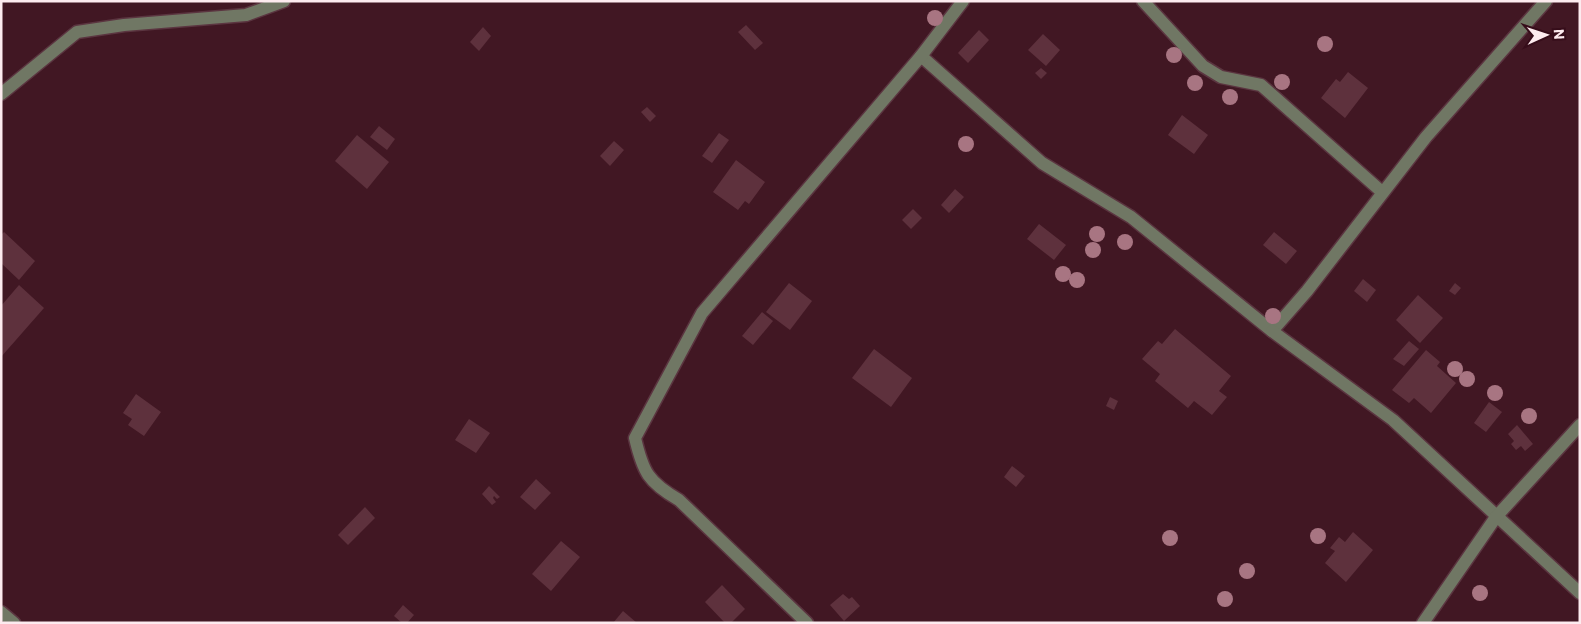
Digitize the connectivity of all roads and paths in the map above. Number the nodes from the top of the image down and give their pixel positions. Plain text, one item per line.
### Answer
1 (284, 1) edge
2 (963, 1) edge
3 (1143, 1) edge
4 (1546, 1) edge
5 (921, 56) junction
6 (1, 94) edge
7 (1382, 192) junction
8 (1272, 332) junction
9 (1580, 425) edge
10 (1496, 517) junction
11 (1580, 593) edge
12 (1, 612) edge
13 (14, 623) edge
14 (807, 623) edge
15 (1422, 623) edge

1 - 6 street
2 - 5 street
3 - 7 street
4 - 7 street
5 - 8 street
5 - 14 street
7 - 8 street
8 - 10 street
9 - 10 street
10 - 11 street
10 - 15 street
12 - 13 street

